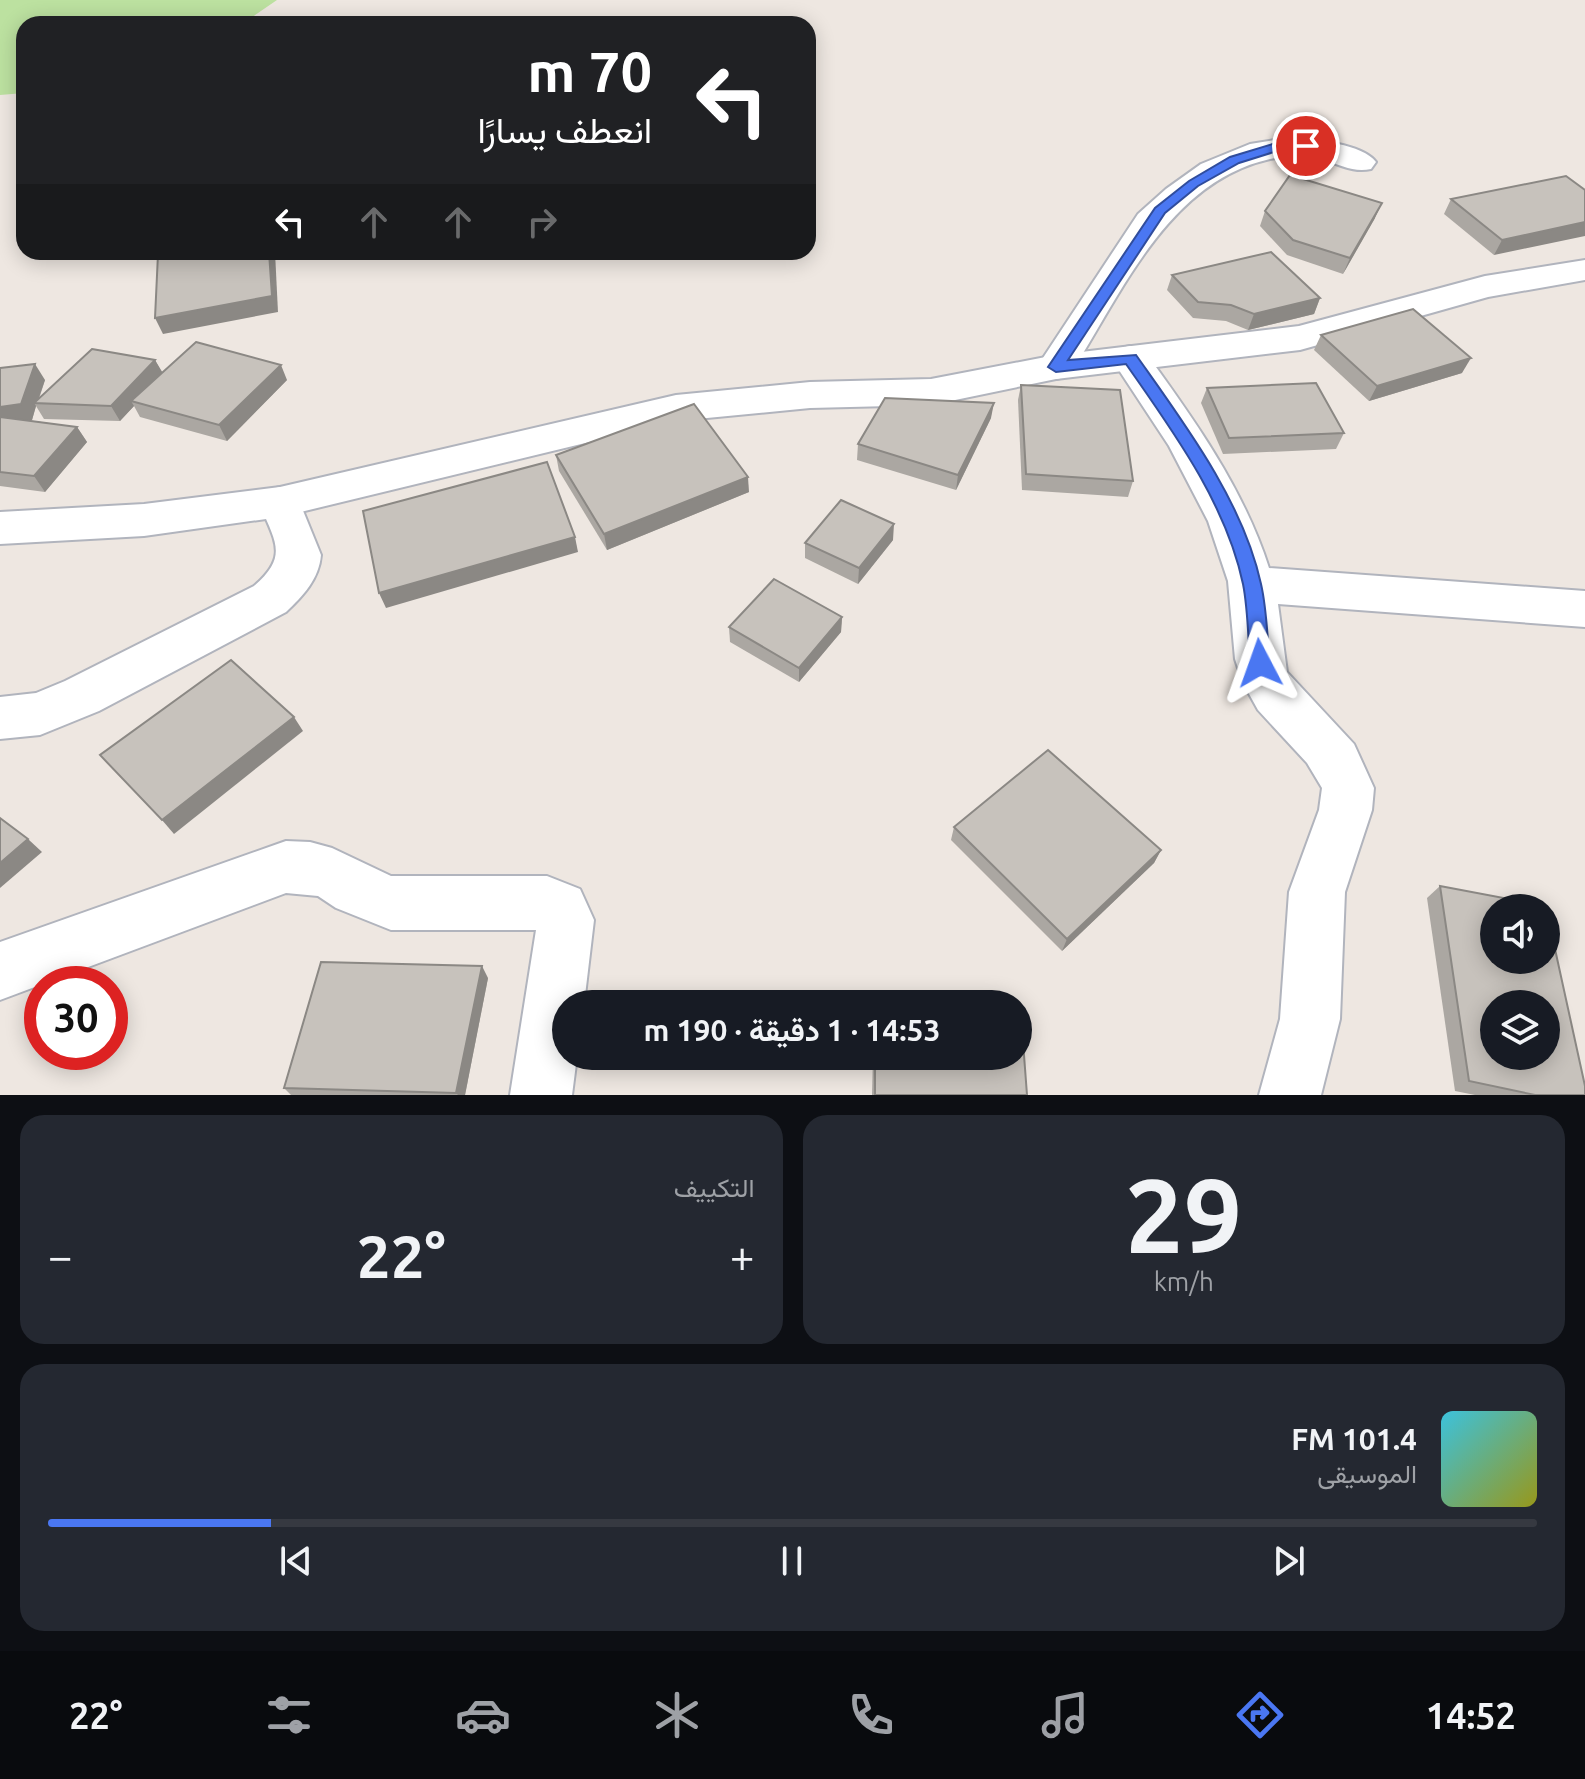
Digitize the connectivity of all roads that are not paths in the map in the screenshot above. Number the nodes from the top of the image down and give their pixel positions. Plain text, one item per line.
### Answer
1 (1360, 162) dead end
2 (1585, 270) edge
3 (1130, 358) junction
4 (1056, 367) junction
5 (280, 502) junction
6 (0, 528) edge
7 (1252, 584) junction
8 (1585, 609) edge
9 (0, 718) edge
10 (0, 971) edge
11 (541, 1095) edge
12 (1290, 1095) edge

1 - 4 street
2 - 3 street
3 - 4 street
3 - 7 street
4 - 5 street
5 - 6 street
5 - 9 street
7 - 8 street
7 - 12 street
10 - 11 street

